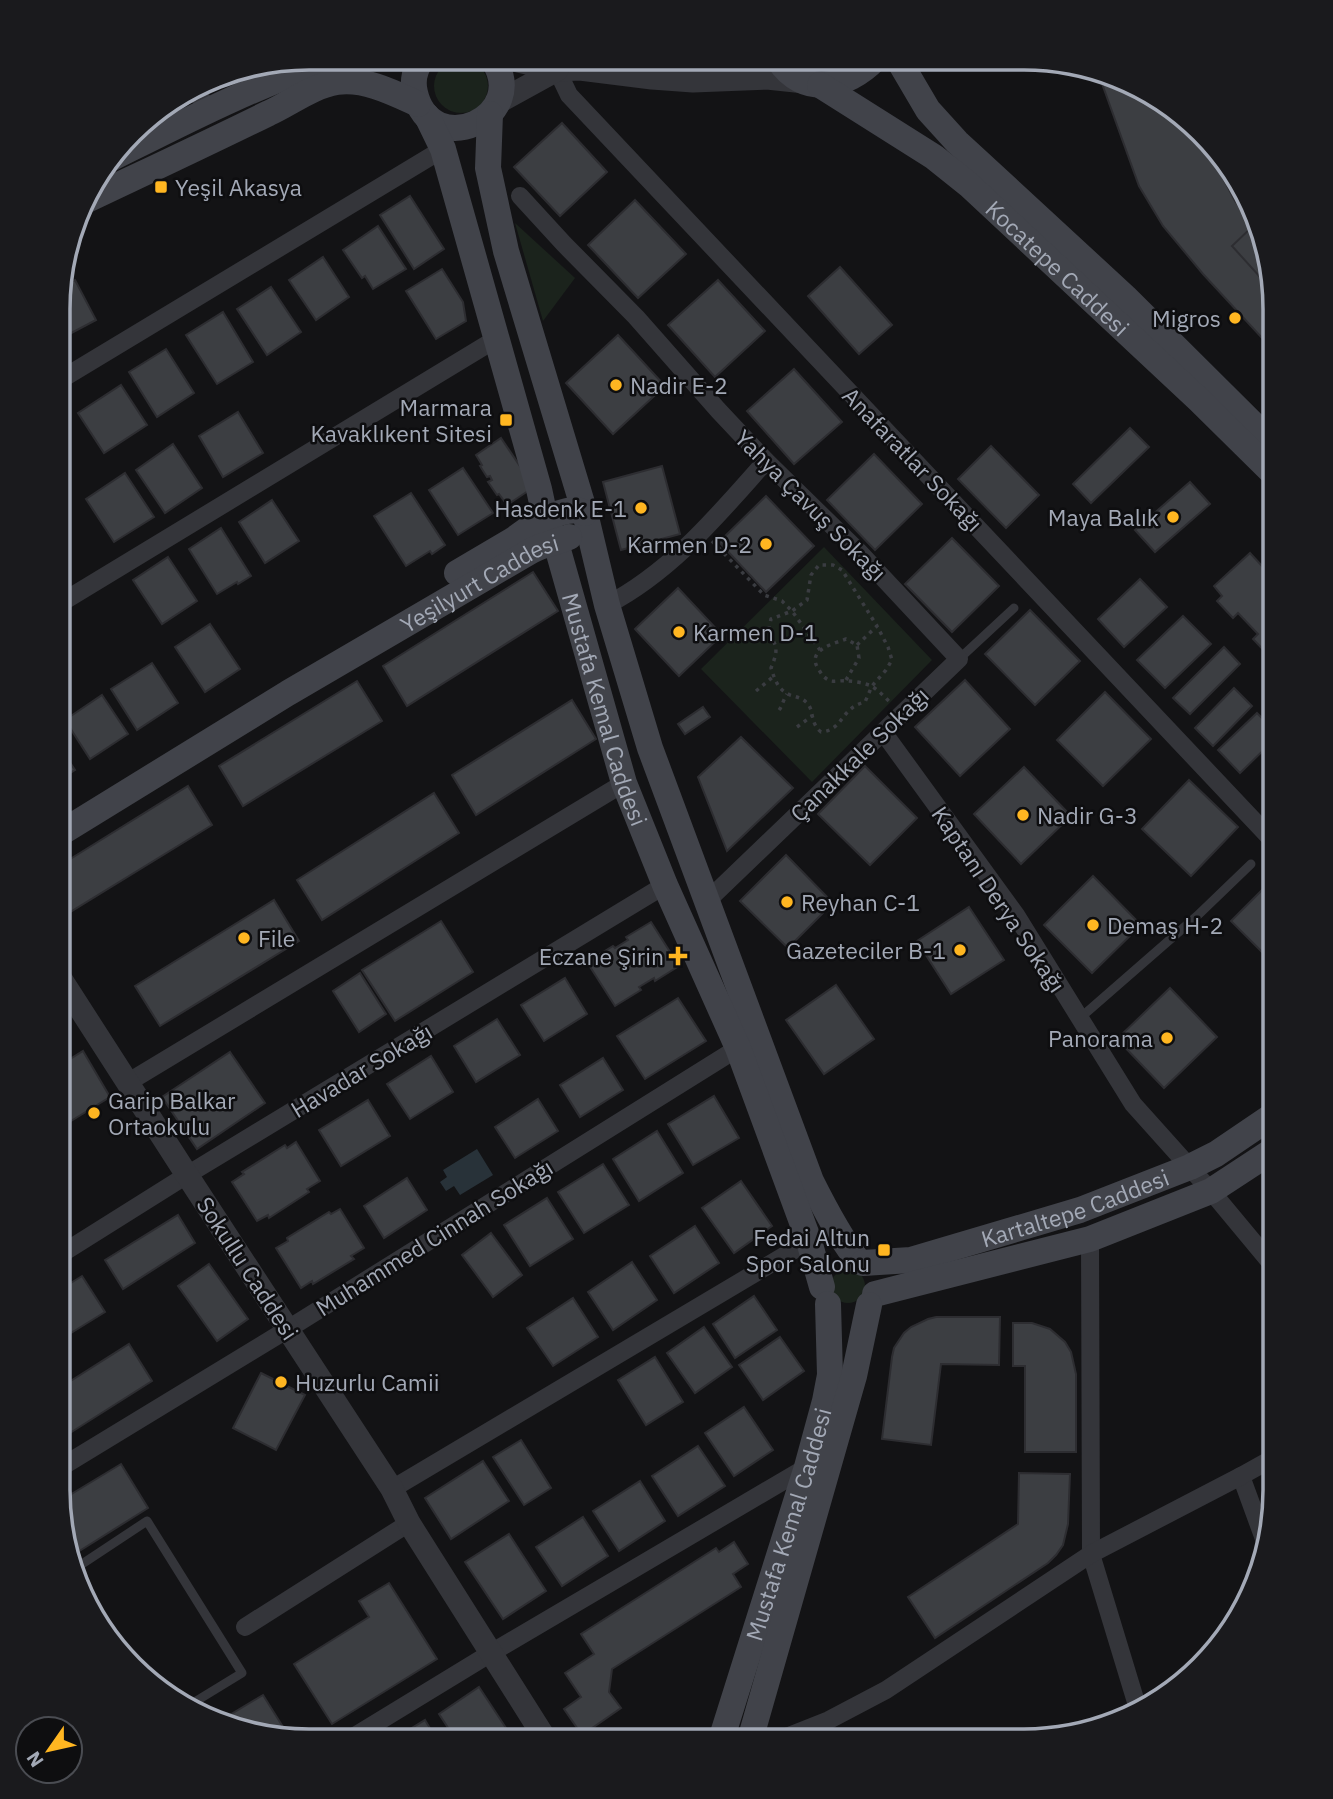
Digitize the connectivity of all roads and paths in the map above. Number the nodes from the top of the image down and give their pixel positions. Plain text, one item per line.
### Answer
1 (416, 70) edge
2 (498, 70) edge
3 (557, 70) joint
4 (588, 70) edge
5 (788, 70) edge
6 (864, 70) edge
7 (908, 70) edge
8 (296, 71) edge
9 (813, 83) junction
10 (202, 100) edge
11 (494, 109) junction
12 (423, 110) junction
13 (140, 140) edge
14 (443, 149) junction
15 (99, 194) edge
16 (520, 196) dead end
17 (496, 339) junction
18 (70, 374) edge
19 (1263, 434) edge
20 (766, 461) junction
21 (1263, 463) edge
22 (584, 513) junction
23 (545, 517) junction
24 (703, 533) junction
25 (556, 543) junction
26 (70, 597) edge
27 (607, 605) junction
28 (1014, 608) dead end
29 (792, 611) junction
30 (877, 626) junction
31 (857, 645) junction
32 (820, 650) junction
33 (959, 659) junction
34 (774, 676) junction
35 (846, 680) junction
36 (872, 686) junction
37 (756, 691) dead end
38 (787, 694) junction
39 (779, 710) dead end
40 (902, 713) junction
41 (812, 716) junction
42 (797, 727) dead end
43 (883, 732) junction
44 (624, 783) junction
45 (70, 806) edge
46 (70, 827) edge
47 (1263, 831) edge
48 (1251, 864) dead end
49 (665, 886) junction
50 (706, 902) junction
51 (70, 993) edge
52 (1079, 1019) junction
53 (738, 1048) junction
54 (127, 1083) junction
55 (1262, 1123) edge
56 (1262, 1157) edge
57 (1190, 1167) junction
58 (187, 1175) junction
59 (1210, 1191) junction
60 (1090, 1239) junction
61 (809, 1241) junction
62 (70, 1248) edge
63 (1262, 1253) edge
64 (860, 1262) junction
65 (825, 1295) junction
66 (872, 1299) junction
67 (288, 1329) junction
68 (70, 1462) edge
69 (1262, 1464) edge
70 (807, 1467) junction
71 (1241, 1476) junction
72 (392, 1489) junction
73 (409, 1523) junction
74 (1259, 1526) edge
75 (1091, 1554) junction
76 (82, 1564) edge
77 (245, 1627) dead end
78 (492, 1653) junction
79 (197, 1701) edge
80 (1136, 1701) edge
81 (367, 1729) edge
82 (539, 1729) edge
83 (724, 1729) edge
84 (753, 1729) edge
85 (806, 1729) edge

1 - 12 main road
2 - 11 main road, Mustafa Kemal Caddesi
3 - 11 street
3 - 47 street, Anafaratlar Sokağı
4 - 9 street
5 - 9 main road, Kocatepe Caddesi
6 - 9 main road
7 - 19 main road, Kocatepe Caddesi
8 - 10 main road
9 - 21 main road, Kocatepe Caddesi
10 - 13 main road
11 - 12 main road
11 - 22 main road, Mustafa Kemal Caddesi
12 - 14 main road, Mustafa Kemal Caddesi
12 - 15 main road
14 - 17 main road, Mustafa Kemal Caddesi
14 - 18 street
16 - 20 street, Yahya Çavuş Sokağı
17 - 23 main road, Mustafa Kemal Caddesi
17 - 26 street
20 - 24 street
20 - 33 street, Yahya Çavuş Sokağı
22 - 23 main road, Yeşilyurt Caddesi
22 - 25 main road, Yeşilyurt Caddesi
22 - 27 main road, Mustafa Kemal Caddesi
23 - 25 main road, Mustafa Kemal Caddesi
23 - 45 main road, Yeşilyurt Caddesi
24 - 27 street
24 - 29 path
25 - 44 main road, Mustafa Kemal Caddesi
25 - 46 main road, Yeşilyurt Caddesi
27 - 50 main road, Mustafa Kemal Caddesi
28 - 33 lane, Çanakkale Sokağı
29 - 30 path
29 - 32 path
29 - 34 path
30 - 31 path
30 - 36 path
31 - 32 path
31 - 35 path
32 - 35 path
33 - 40 street, Çanakkale Sokağı
34 - 37 path
34 - 38 path
35 - 36 path
36 - 40 path
36 - 41 path
38 - 39 path
38 - 41 path
40 - 43 street, Çanakkale Sokağı
41 - 42 path
43 - 50 street, Çanakkale Sokağı
43 - 52 street, Kaptanı Derya Sokağı
44 - 49 main road, Mustafa Kemal Caddesi
44 - 54 street
48 - 52 lane
49 - 53 main road, Mustafa Kemal Caddesi
49 - 58 street, Havadar Sokağı
50 - 64 main road, Mustafa Kemal Caddesi
51 - 54 street, Sokullu Caddesi
52 - 57 street, Kaptanı Derya Sokağı
53 - 61 main road, Mustafa Kemal Caddesi
53 - 67 street, Muhammed Cinnah Sokağı
54 - 58 street, Sokullu Caddesi
55 - 57 main road, Kartaltepe Caddesi
56 - 59 main road, Kartaltepe Caddesi
57 - 59 street, Kaptanı Derya Sokağı
57 - 64 main road, Kartaltepe Caddesi
58 - 62 street, Havadar Sokağı
58 - 67 street, Sokullu Caddesi
59 - 60 main road, Kartaltepe Caddesi
59 - 63 street, Kaptanı Derya Sokağı
60 - 66 main road, Kartaltepe Caddesi
60 - 75 street
61 - 65 main road, Mustafa Kemal Caddesi
61 - 72 street
64 - 65 main road
64 - 66 main road
65 - 66 main road
65 - 70 main road, Mustafa Kemal Caddesi
66 - 84 main road, Mustafa Kemal Caddesi
67 - 68 street, Muhammed Cinnah Sokağı
67 - 72 street, Sokullu Caddesi
69 - 71 street
70 - 78 street
70 - 83 main road, Mustafa Kemal Caddesi
71 - 74 street
71 - 75 street
72 - 73 street, Sokullu Caddesi
73 - 77 street
73 - 78 street, Sokullu Caddesi
75 - 80 street
75 - 85 street
76 - 79 lane
78 - 81 street
78 - 82 street, Sokullu Caddesi

